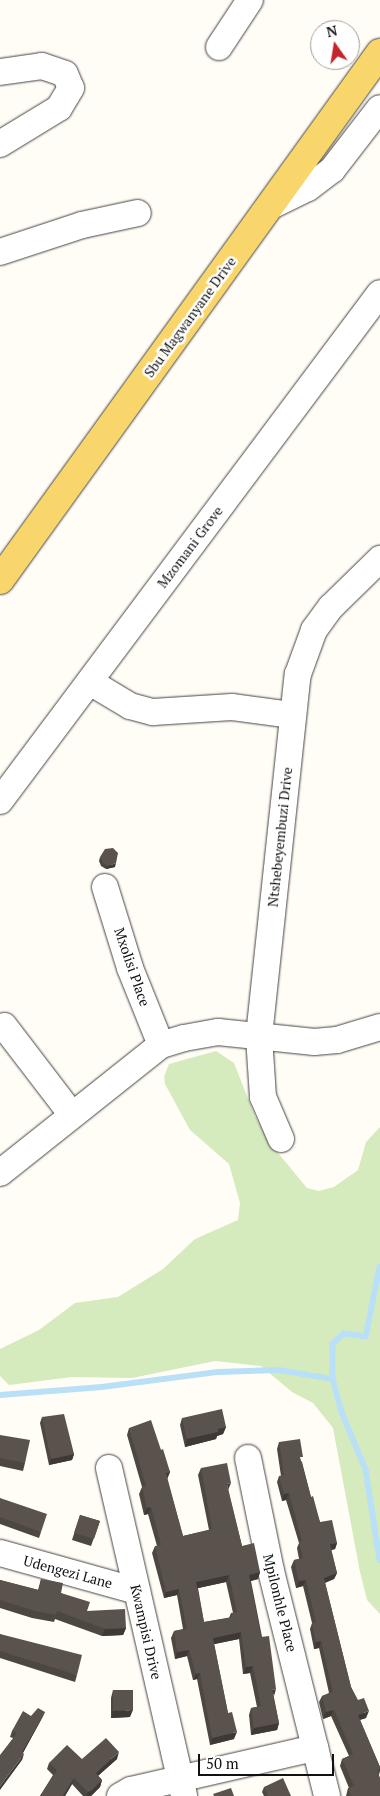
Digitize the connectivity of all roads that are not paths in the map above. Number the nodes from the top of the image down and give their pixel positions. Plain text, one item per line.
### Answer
1 (250, 0) edge
2 (219, 47) dead end
3 (380, 53) edge
4 (2, 71) edge
5 (380, 108) edge
6 (0, 144) edge
7 (269, 207) junction
8 (138, 213) dead end
9 (0, 252) edge
10 (380, 293) edge
11 (380, 559) edge
12 (0, 580) edge
13 (90, 682) junction
14 (292, 715) junction
15 (0, 801) edge
16 (106, 887) dead end
17 (4, 1026) dead end
18 (380, 1027) edge
19 (259, 1036) junction
20 (161, 1045) junction
21 (72, 1115) junction
22 (281, 1139) dead end
23 (0, 1173) edge
24 (248, 1458) dead end
25 (109, 1468) dead end
26 (0, 1553) edge
27 (137, 1591) junction
28 (315, 1748) junction
29 (182, 1788) edge
30 (120, 1796) edge
31 (326, 1796) edge

1 - 2 street
3 - 7 main road, Sbu Magwanyane Drive
4 - 6 street
5 - 7 street
7 - 12 main road, Sbu Magwanyane Drive
8 - 9 street
10 - 13 street, Mzomani Grove
11 - 14 street, Ntshebeyembuzi Drive
13 - 14 street
13 - 15 street, Mzomani Grove
14 - 19 street, Ntshebeyembuzi Drive
16 - 20 street, Mxolisi Place
17 - 21 street
18 - 19 street
19 - 20 street
19 - 22 street, Ntshebeyembuzi Drive
20 - 21 street
21 - 23 street
24 - 28 street, Mpilonhle Place
25 - 27 street, Kwampisi Drive
26 - 27 street, Udengezi Lane
27 - 29 street, Kwampisi Drive
28 - 29 street
28 - 31 street, Mpilonhle Place
29 - 30 street

